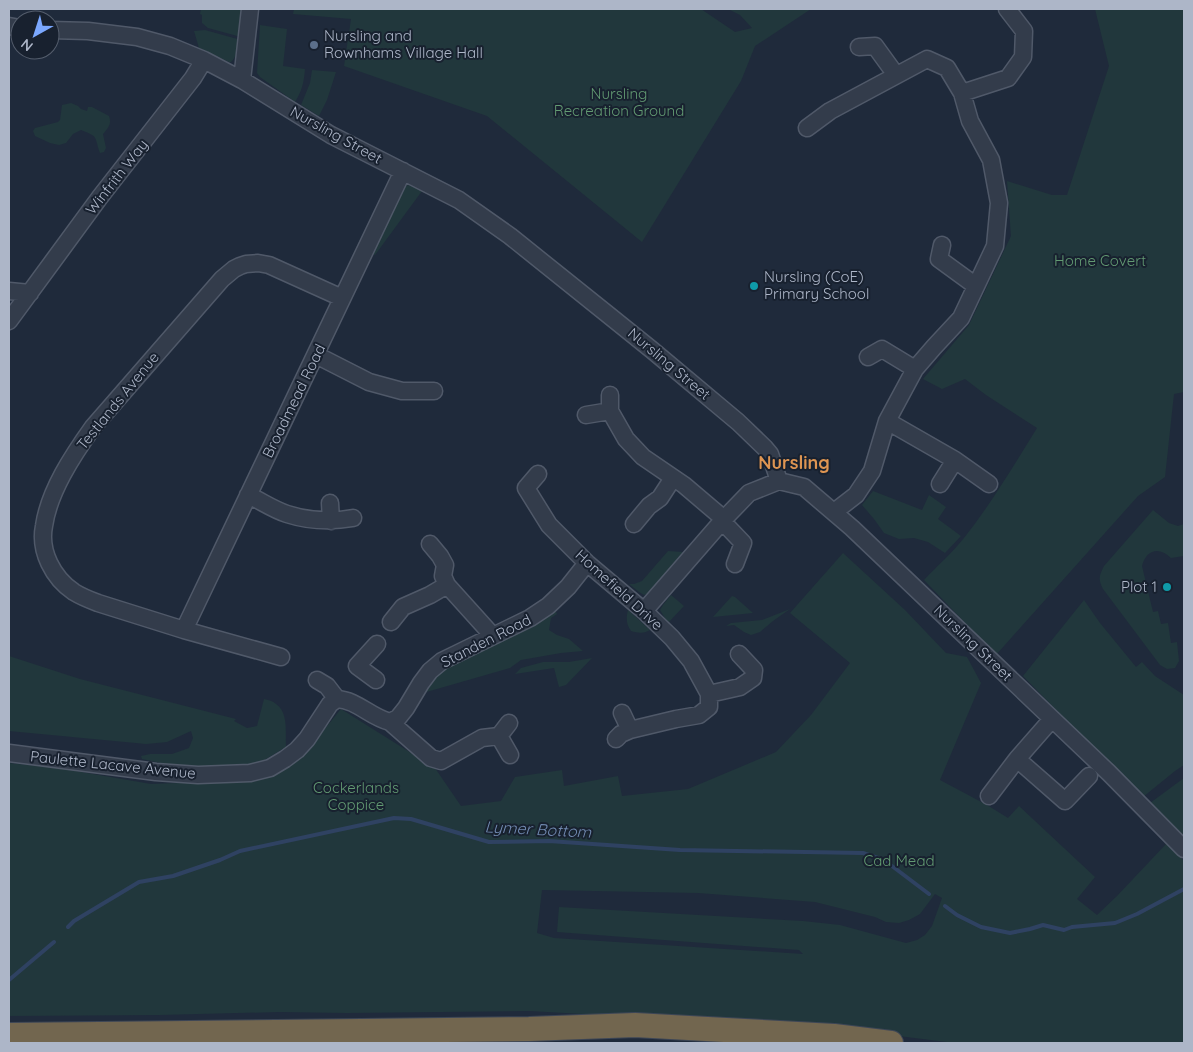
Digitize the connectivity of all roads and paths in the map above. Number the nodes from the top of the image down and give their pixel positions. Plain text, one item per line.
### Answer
1 (250, 9) edge
2 (1007, 9) edge
3 (60, 30) edge
4 (871, 43) dead end
5 (204, 60) junction
6 (896, 75) junction
7 (242, 80) junction
8 (962, 93) junction
9 (807, 128) dead end
10 (403, 171) junction
11 (935, 256) dead end
12 (976, 286) junction
13 (9, 291) edge
14 (30, 293) junction
15 (342, 298) junction
16 (9, 322) edge
17 (878, 348) dead end
18 (316, 356) junction
19 (915, 369) junction
20 (434, 392) dead end
21 (586, 415) dead end
22 (887, 421) junction
23 (955, 460) junction
24 (538, 474) dead end
25 (673, 478) junction
26 (779, 481) junction
27 (940, 484) dead end
28 (989, 484) dead end
29 (248, 495) junction
30 (330, 503) dead end
31 (834, 512) junction
32 (353, 518) dead end
33 (723, 520) junction
34 (331, 521) junction
35 (634, 524) dead end
36 (430, 544) dead end
37 (587, 563) junction
38 (734, 564) dead end
39 (445, 581) junction
40 (644, 611) junction
41 (391, 622) dead end
42 (184, 630) junction
43 (493, 636) junction
44 (377, 644) dead end
45 (739, 654) dead end
46 (281, 657) dead end
47 (317, 680) dead end
48 (376, 680) dead end
49 (709, 694) junction
50 (337, 699) junction
51 (622, 713) dead end
52 (1052, 719) junction
53 (390, 722) junction
54 (630, 730) junction
55 (616, 738) dead end
56 (9, 753) edge
57 (510, 755) dead end
58 (1017, 758) junction
59 (1089, 776) dead end
60 (989, 796) dead end
61 (1184, 850) edge
62 (529, 1029) junction
63 (9, 1035) edge
64 (676, 1043) edge
65 (891, 1043) edge

1 - 7 street
2 - 8 street
3 - 5 street, Nursling Street
4 - 6 street
5 - 7 street, Nursling Street
5 - 14 street, Winfrith Way
6 - 8 street
6 - 9 street
7 - 10 street, Nursling Street
8 - 12 street
10 - 15 street, Broadmead Road
10 - 26 street, Nursling Street
11 - 12 street
12 - 19 street
13 - 14 street
14 - 16 street, Winfrith Way
15 - 18 street, Broadmead Road
15 - 42 street, Testlands Avenue
17 - 19 street
18 - 20 street
18 - 29 street, Broadmead Road
19 - 22 street
21 - 25 street
22 - 23 street
22 - 31 street
23 - 27 street
23 - 28 street
24 - 37 street, Homefield Drive
25 - 33 street
25 - 35 street
26 - 31 street, Nursling Street
26 - 33 street
29 - 34 street
29 - 42 street, Broadmead Road
30 - 34 street
31 - 52 street, Nursling Street
32 - 34 street
33 - 38 street
33 - 40 street
36 - 39 street
37 - 40 street, Homefield Drive
37 - 43 street, Standen Road
39 - 41 street
39 - 43 street
40 - 49 street, Homefield Drive
42 - 46 street, Testlands Avenue
43 - 53 street, Standen Road
44 - 48 street
45 - 49 street
47 - 50 street
49 - 54 street
50 - 53 street
50 - 56 street, Paulette Lacave Avenue
51 - 54 street
52 - 58 street
52 - 61 street, Nursling Street
53 - 57 street
54 - 55 street
58 - 59 street
58 - 60 street
62 - 63 highway
62 - 64 highway
62 - 65 highway

